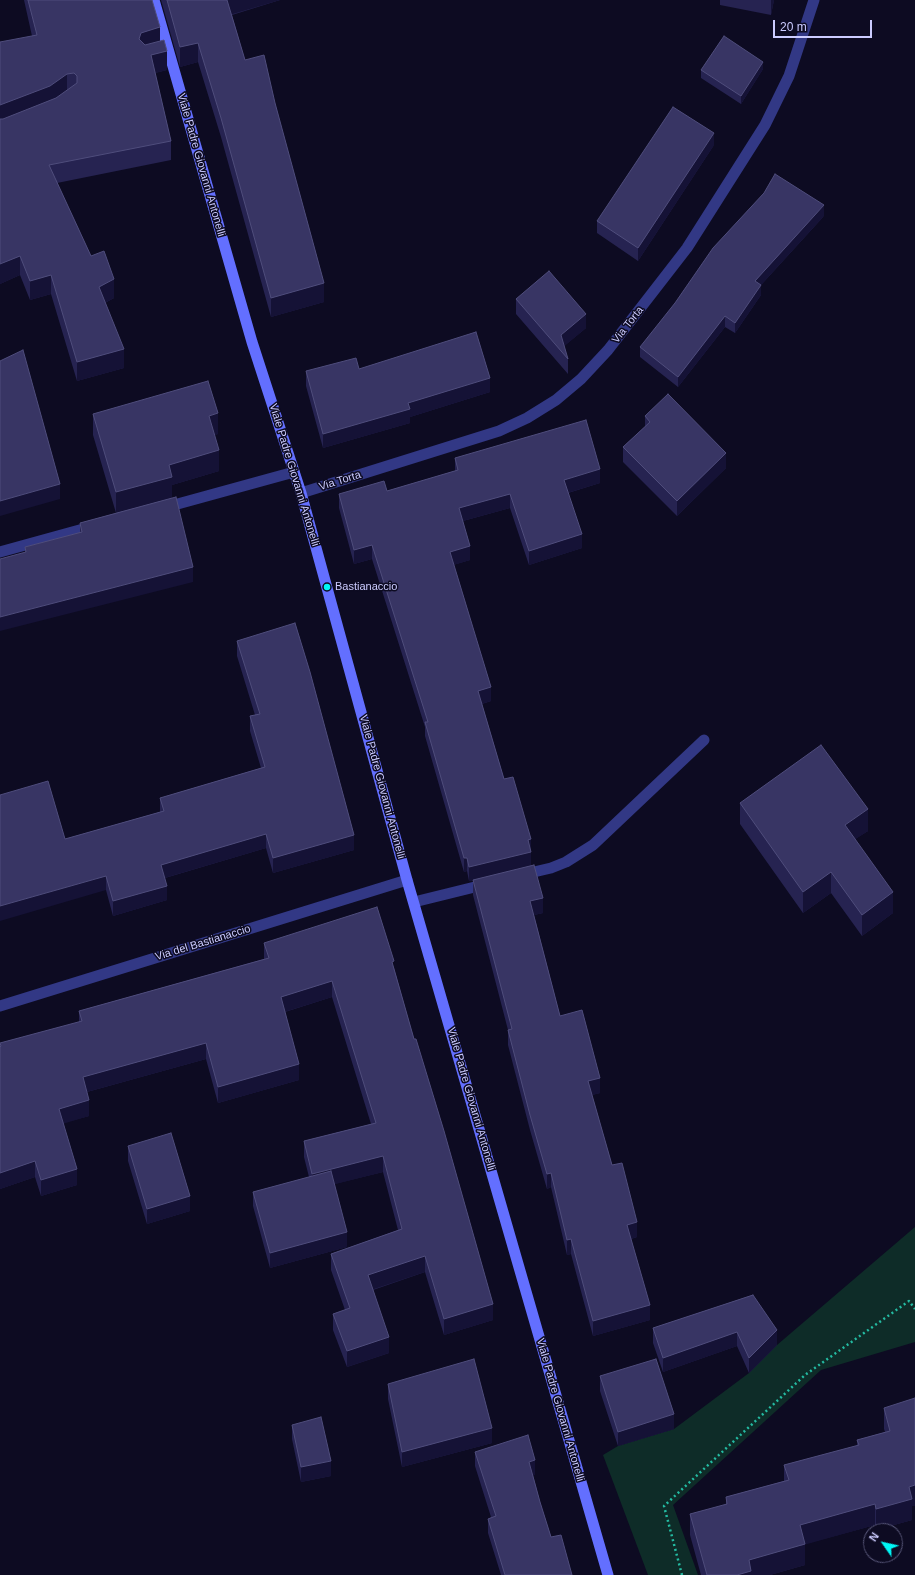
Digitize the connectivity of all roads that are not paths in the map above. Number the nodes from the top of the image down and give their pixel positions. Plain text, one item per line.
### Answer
1 (154, 0) edge
2 (814, 0) edge
3 (294, 472) junction
4 (300, 493) junction
5 (151, 511) edge
6 (106, 523) edge
7 (0, 552) edge
8 (704, 740) dead end
9 (513, 877) edge
10 (407, 880) junction
11 (497, 881) edge
12 (414, 902) junction
13 (0, 1006) edge
14 (608, 1575) edge

1 - 3 main road, Viale Padre Giovanni Antonelli
2 - 4 street, Via Torta
3 - 4 main road, Viale Padre Giovanni Antonelli
3 - 5 street
4 - 10 main road, Viale Padre Giovanni Antonelli
6 - 7 street
8 - 9 street
10 - 12 main road, Viale Padre Giovanni Antonelli
10 - 13 street, Via del Bastianaccio
11 - 12 street
12 - 14 main road, Viale Padre Giovanni Antonelli

